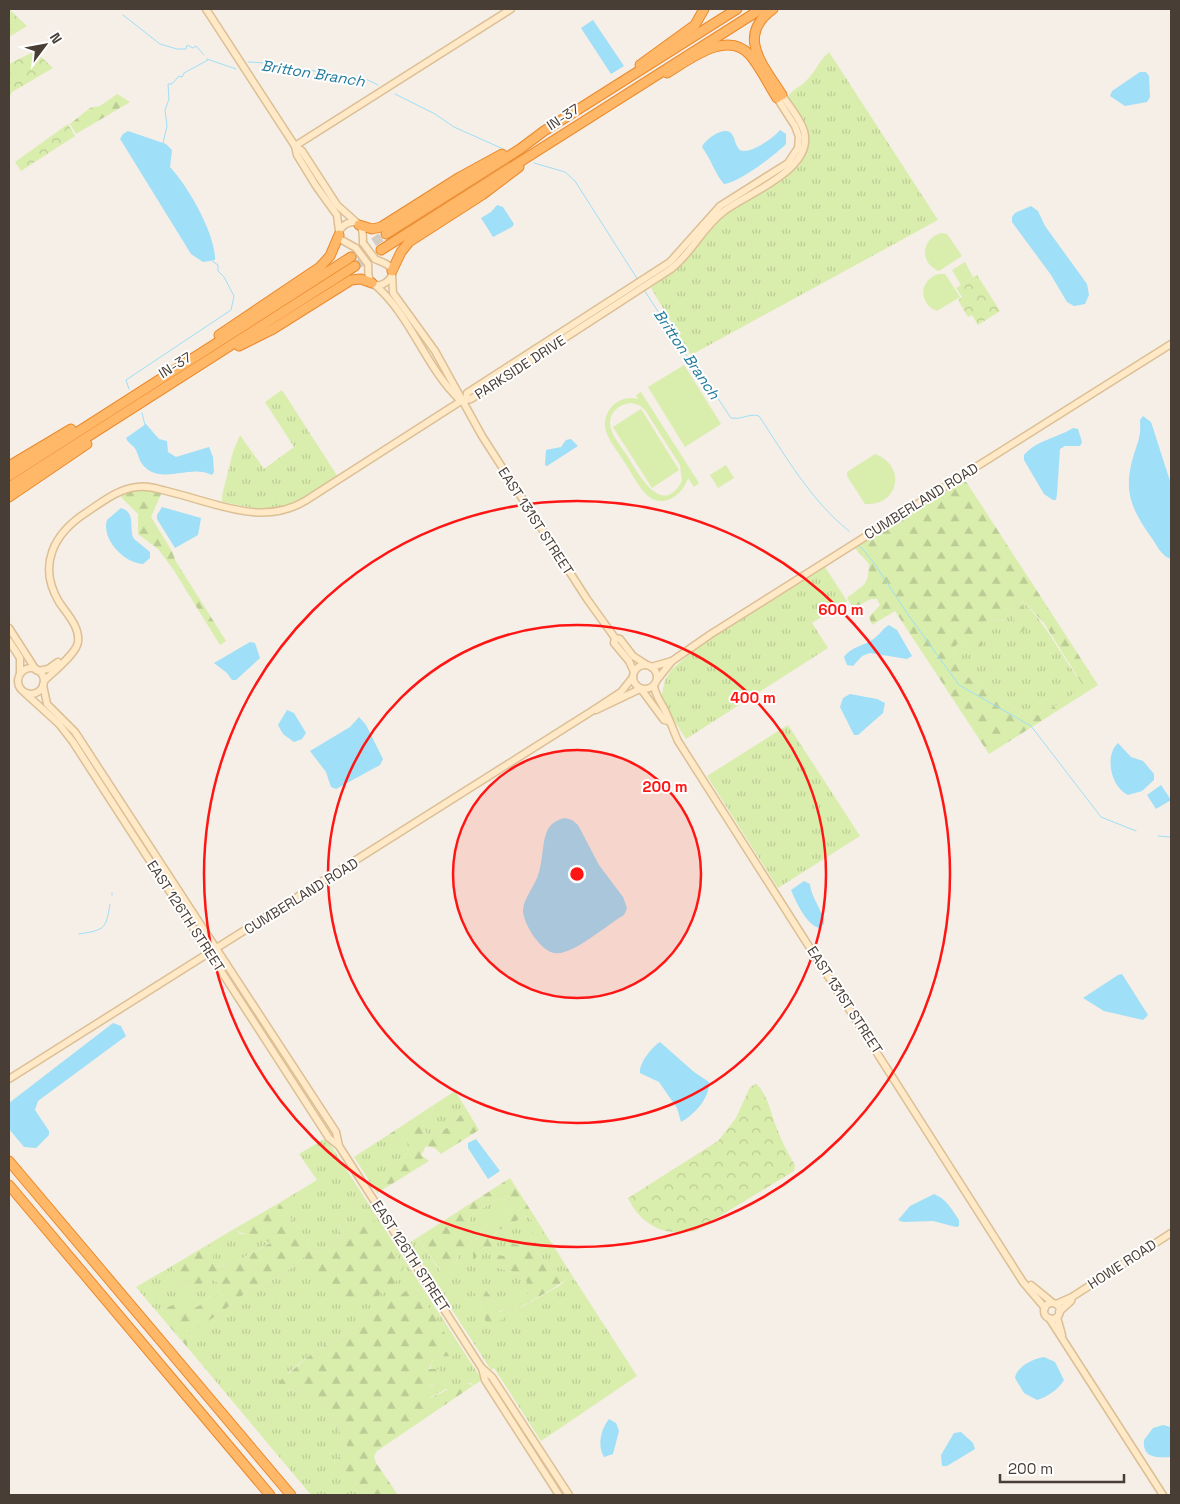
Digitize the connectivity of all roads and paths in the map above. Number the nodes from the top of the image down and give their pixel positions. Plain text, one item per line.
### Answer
1 (206, 9) edge
2 (511, 9) edge
3 (704, 9) edge
4 (737, 9) edge
5 (761, 9) edge
6 (773, 9) edge
7 (779, 96) junction
8 (609, 103) junction
9 (572, 113) junction
10 (544, 131) junction
11 (564, 132) junction
12 (294, 146) junction
13 (358, 224) junction
14 (339, 233) junction
15 (386, 234) tunnel mouth
16 (381, 250) tunnel mouth
17 (351, 257) tunnel mouth
18 (355, 266) tunnel mouth
19 (392, 273) junction
20 (373, 284) junction
21 (1171, 344) edge
22 (201, 365) junction
23 (168, 374) junction
24 (464, 400) junction
25 (143, 401) junction
26 (125, 402) junction
27 (9, 466) edge
28 (9, 476) edge
29 (9, 487) edge
30 (9, 497) edge
31 (9, 628) edge
32 (615, 638) junction
33 (9, 641) edge
34 (68, 656) junction
35 (672, 661) junction
36 (649, 666) junction
37 (37, 670) junction
38 (633, 674) junction
39 (19, 676) junction
40 (43, 683) junction
41 (656, 683) junction
42 (641, 689) junction
43 (24, 693) junction
44 (592, 711) junction
45 (668, 721) junction
46 (217, 950) junction
47 (211, 954) junction
48 (9, 1079) edge
49 (339, 1146) junction
50 (9, 1161) edge
51 (9, 1185) edge
52 (1171, 1232) edge
53 (1023, 1278) junction
54 (1072, 1297) junction
55 (1054, 1304) junction
56 (1044, 1308) junction
57 (1058, 1314) junction
58 (1049, 1318) junction
59 (1061, 1336) junction
60 (481, 1367) junction
61 (270, 1495) edge
62 (291, 1495) edge
63 (559, 1495) edge
64 (569, 1495) edge
65 (1163, 1495) edge

1 - 12 street
2 - 12 street
3 - 9 highway
4 - 9 highway, IN-37
5 - 8 highway, IN-37
6 - 7 highway
7 - 8 highway
7 - 24 street, PARKSIDE DRIVE
8 - 11 highway, IN-37
9 - 10 highway, IN-37
10 - 13 highway
10 - 15 highway, IN-37
11 - 16 highway, IN-37
11 - 19 highway
12 - 13 street
12 - 14 street
13 - 14 street
13 - 19 street, bridge
14 - 20 street, bridge
14 - 23 highway
17 - 23 highway, IN-37
18 - 22 highway, IN-37
19 - 20 street
19 - 24 street, EAST 131ST STREET
20 - 22 highway
20 - 24 street, EAST 131ST STREET
21 - 35 street, CUMBERLAND ROAD
22 - 25 highway, IN-37
23 - 26 highway, IN-37
24 - 32 street, EAST 131ST STREET
24 - 34 street, PARKSIDE DRIVE
25 - 29 highway, IN-37
25 - 30 highway
26 - 27 highway
26 - 28 highway, IN-37
31 - 37 street
32 - 36 street, EAST 131ST STREET
32 - 38 street, EAST 131ST STREET
33 - 39 street
34 - 37 street
34 - 40 street, PARKSIDE DRIVE
35 - 36 street, CUMBERLAND ROAD
35 - 41 street, CUMBERLAND ROAD
36 - 38 street
36 - 41 street
37 - 39 street
37 - 40 street
38 - 42 street
38 - 44 street, CUMBERLAND ROAD
39 - 43 street
40 - 43 street
40 - 46 street, EAST 126TH STREET
41 - 42 street
41 - 45 street, EAST 131ST STREET
42 - 44 street, CUMBERLAND ROAD
42 - 45 street, EAST 131ST STREET
43 - 47 street, EAST 126TH STREET
44 - 46 street, CUMBERLAND ROAD
45 - 53 street, EAST 131ST STREET
46 - 47 street, CUMBERLAND ROAD
46 - 49 street, EAST 126TH STREET
47 - 48 street, CUMBERLAND ROAD
47 - 49 street, EAST 126TH STREET
49 - 60 street, EAST 126TH STREET
50 - 62 highway
51 - 61 highway
52 - 54 street, HOWE ROAD
53 - 55 street, EAST 131ST STREET
53 - 56 street, EAST 131ST STREET
54 - 55 street, HOWE ROAD
54 - 57 street, HOWE ROAD
55 - 56 street
55 - 57 street
56 - 58 street
57 - 58 street
57 - 59 street
58 - 59 street
59 - 65 street
60 - 63 street, EAST 126TH STREET
60 - 64 street, EAST 126TH STREET

